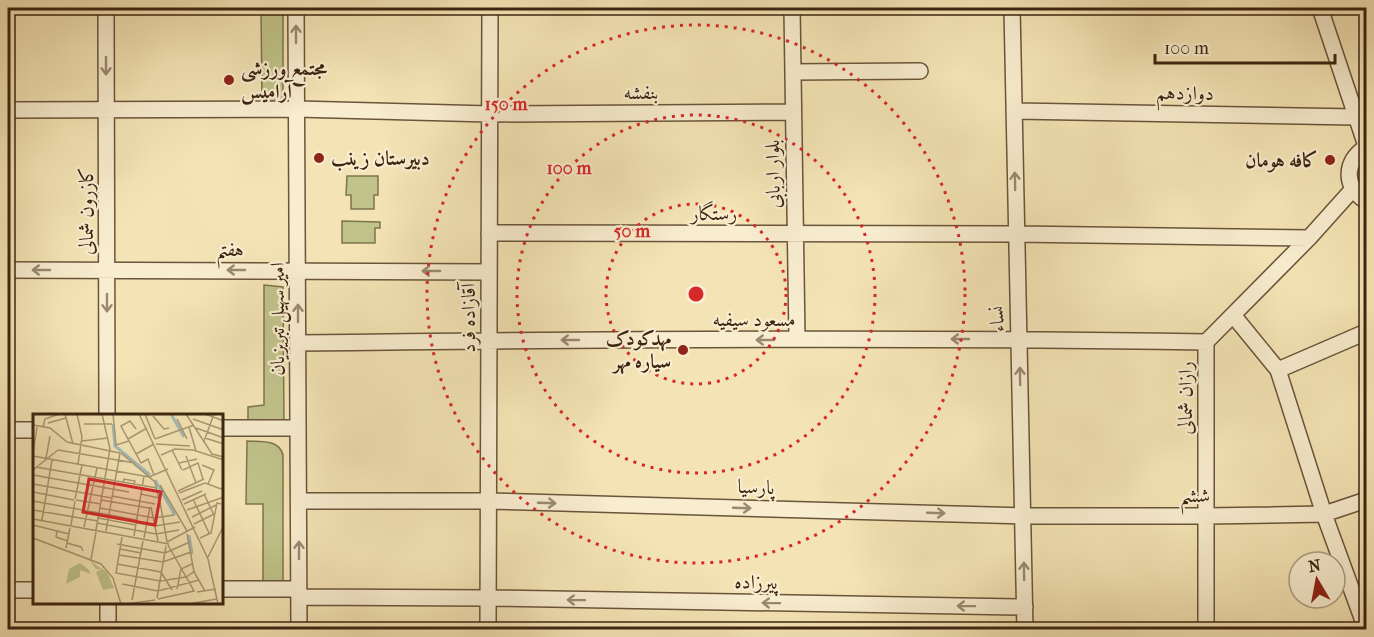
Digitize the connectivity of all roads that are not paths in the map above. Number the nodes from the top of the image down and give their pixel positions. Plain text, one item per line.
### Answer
1 (106, 8) edge
2 (296, 8) edge
3 (490, 8) edge
4 (792, 8) edge
5 (1012, 8) edge
6 (1320, 8) edge
7 (920, 71) dead end
8 (793, 72) junction
9 (106, 108) junction
10 (297, 109) junction
11 (8, 110) edge
12 (1014, 111) junction
13 (793, 112) junction
14 (490, 114) junction
15 (1356, 117) junction
16 (1366, 146) edge
17 (1353, 189) junction
18 (1366, 201) edge
19 (489, 233) junction
20 (795, 234) junction
21 (1016, 234) junction
22 (1308, 238) junction
23 (8, 270) edge
24 (107, 270) junction
25 (298, 270) junction
26 (489, 272) junction
27 (1233, 315) junction
28 (1366, 332) edge
29 (797, 339) junction
30 (1019, 339) junction
31 (489, 340) junction
32 (1206, 342) junction
33 (298, 343) junction
34 (1278, 370) junction
35 (107, 414) edge
36 (224, 428) edge
37 (298, 428) junction
38 (8, 430) edge
39 (33, 430) edge
40 (1366, 500) edge
41 (299, 501) junction
42 (488, 501) junction
43 (1324, 514) junction
44 (1023, 516) junction
45 (1206, 516) junction
46 (224, 589) edge
47 (8, 590) edge
48 (33, 590) edge
49 (299, 593) junction
50 (488, 598) junction
51 (108, 604) edge
52 (1024, 607) junction
53 (1366, 629) edge
54 (108, 630) edge
55 (299, 630) edge
56 (488, 630) edge
57 (1025, 630) edge
58 (1206, 630) edge

1 -> 9 street, کازرون شمالی
10 -> 2 street, امیر سهیل تبریزیان
3 - 14 street, آقازاده فرد
4 - 8 street, بلوار اربابی
5 - 12 street, نساء
6 - 15 street
7 - 8 street
8 - 13 street, بلوار اربابی
9 - 10 street, بنفشه
9 - 11 street, بنفشه
9 - 24 street, کازرون شمالی
10 - 14 street, بنفشه
10 - 25 street, امیر سهیل تبریزیان
12 - 15 street, دوازدهم
21 -> 12 street, نساء
13 - 14 street, بنفشه
13 - 20 street, بلوار اربابی
14 - 19 street, آقازاده فرد
15 - 16 street
16 - 17 street
17 - 18 street
17 - 22 street, رازان شمالی
19 - 20 street, رستگار
19 - 26 street, آقازاده فرد
20 - 21 street, رستگار
20 - 29 street, بلوار اربابی
21 - 22 street, رستگار
21 - 30 street, نساء
22 - 27 street, رازان شمالی
24 -> 23 street, هفتم
25 -> 24 street, هفتم
24 -> 35 street, کازرون شمالی
26 -> 25 street, هفتم
33 -> 25 street, امیر سهیل تبریزیان
26 - 31 street, آقازاده فرد
27 - 32 street, رازان شمالی
27 - 34 street
28 - 34 street
30 -> 29 street, مسعود سیفیه
29 -> 31 street, مسعود سیفیه
30 - 32 street, مسعود سیفیه
44 -> 30 street, نساء
31 - 33 street, مسعود سیفیه
31 - 42 street, آقازاده فرد
32 - 45 street, رازان شمالی
33 - 37 street, امیر سهیل تبریزیان
34 - 43 street
36 - 37 street
37 - 41 street, امیر سهیل تبریزیان
38 - 39 street
40 - 43 street, ششم
41 - 42 street, پارسیا
49 -> 41 street, امیر سهیل تبریزیان
42 -> 44 street, پارسیا
42 - 50 street, آقازاده فرد
43 - 45 street, ششم
43 - 53 street
44 - 45 street, ششم
52 -> 44 street, نساء
45 - 58 street, رازان شمالی
46 - 49 street, پیرزاده
47 - 48 street
49 - 50 street, پیرزاده
49 - 55 street, امیر سهیل تبریزیان
52 -> 50 street, پیرزاده
50 - 56 street, آقازاده فرد
51 - 54 street
52 - 57 street, نساء

